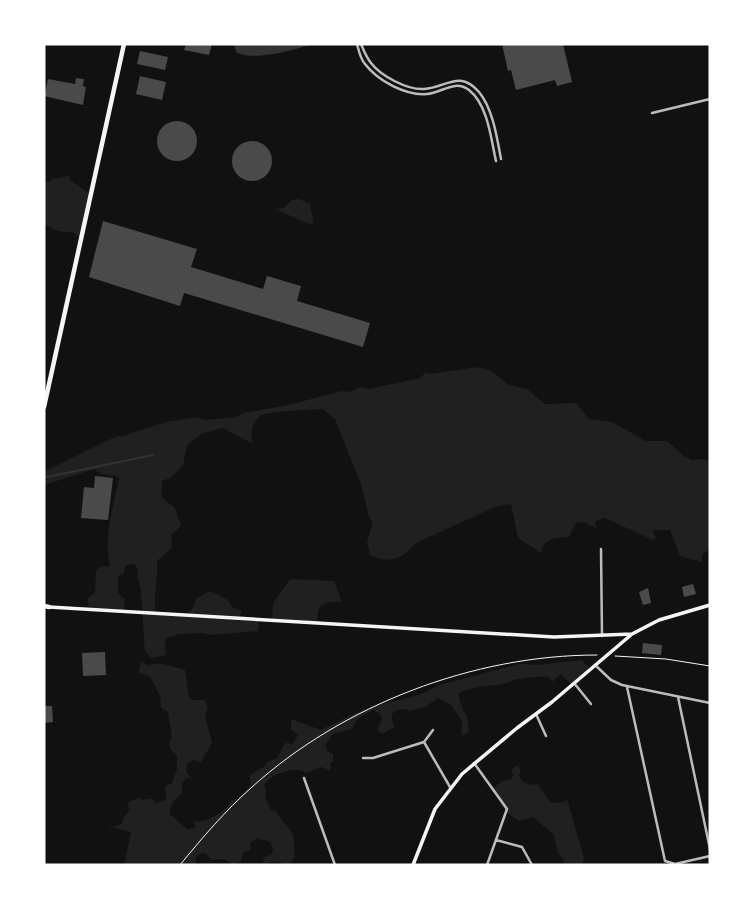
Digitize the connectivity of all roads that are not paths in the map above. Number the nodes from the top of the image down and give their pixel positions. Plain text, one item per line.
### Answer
1 (124, 44) edge
2 (359, 44) edge
3 (710, 99) edge
4 (652, 113) dead end
5 (501, 159) dead end
6 (496, 161) dead end
7 (44, 407) edge
8 (601, 549) dead end
9 (710, 605) edge
10 (45, 607) edge
11 (632, 634) junction
12 (602, 636) junction
13 (595, 665) junction
14 (574, 682) junction
15 (627, 687) junction
16 (678, 697) junction
17 (710, 703) edge
18 (591, 704) dead end
19 (536, 713) junction
20 (433, 730) dead end
21 (545, 736) dead end
22 (424, 742) junction
23 (363, 758) dead end
24 (474, 763) junction
25 (304, 778) dead end
26 (450, 787) junction
27 (496, 840) junction
28 (710, 849) edge
29 (710, 856) edge
30 (335, 865) edge
31 (413, 865) edge
32 (487, 865) edge
33 (532, 865) edge

1 - 7 main road
2 - 5 street
2 - 6 street
3 - 4 street
8 - 12 street
9 - 11 main road
10 - 12 main road
11 - 12 main road
11 - 13 main road
13 - 14 main road
13 - 15 street
14 - 18 street
14 - 19 main road
15 - 16 street
15 - 29 street
16 - 17 street
16 - 28 street
19 - 21 street
19 - 24 main road
20 - 22 street
22 - 23 street
22 - 26 street
24 - 26 main road
24 - 27 street
25 - 30 street
26 - 31 main road
27 - 32 street
27 - 33 street

